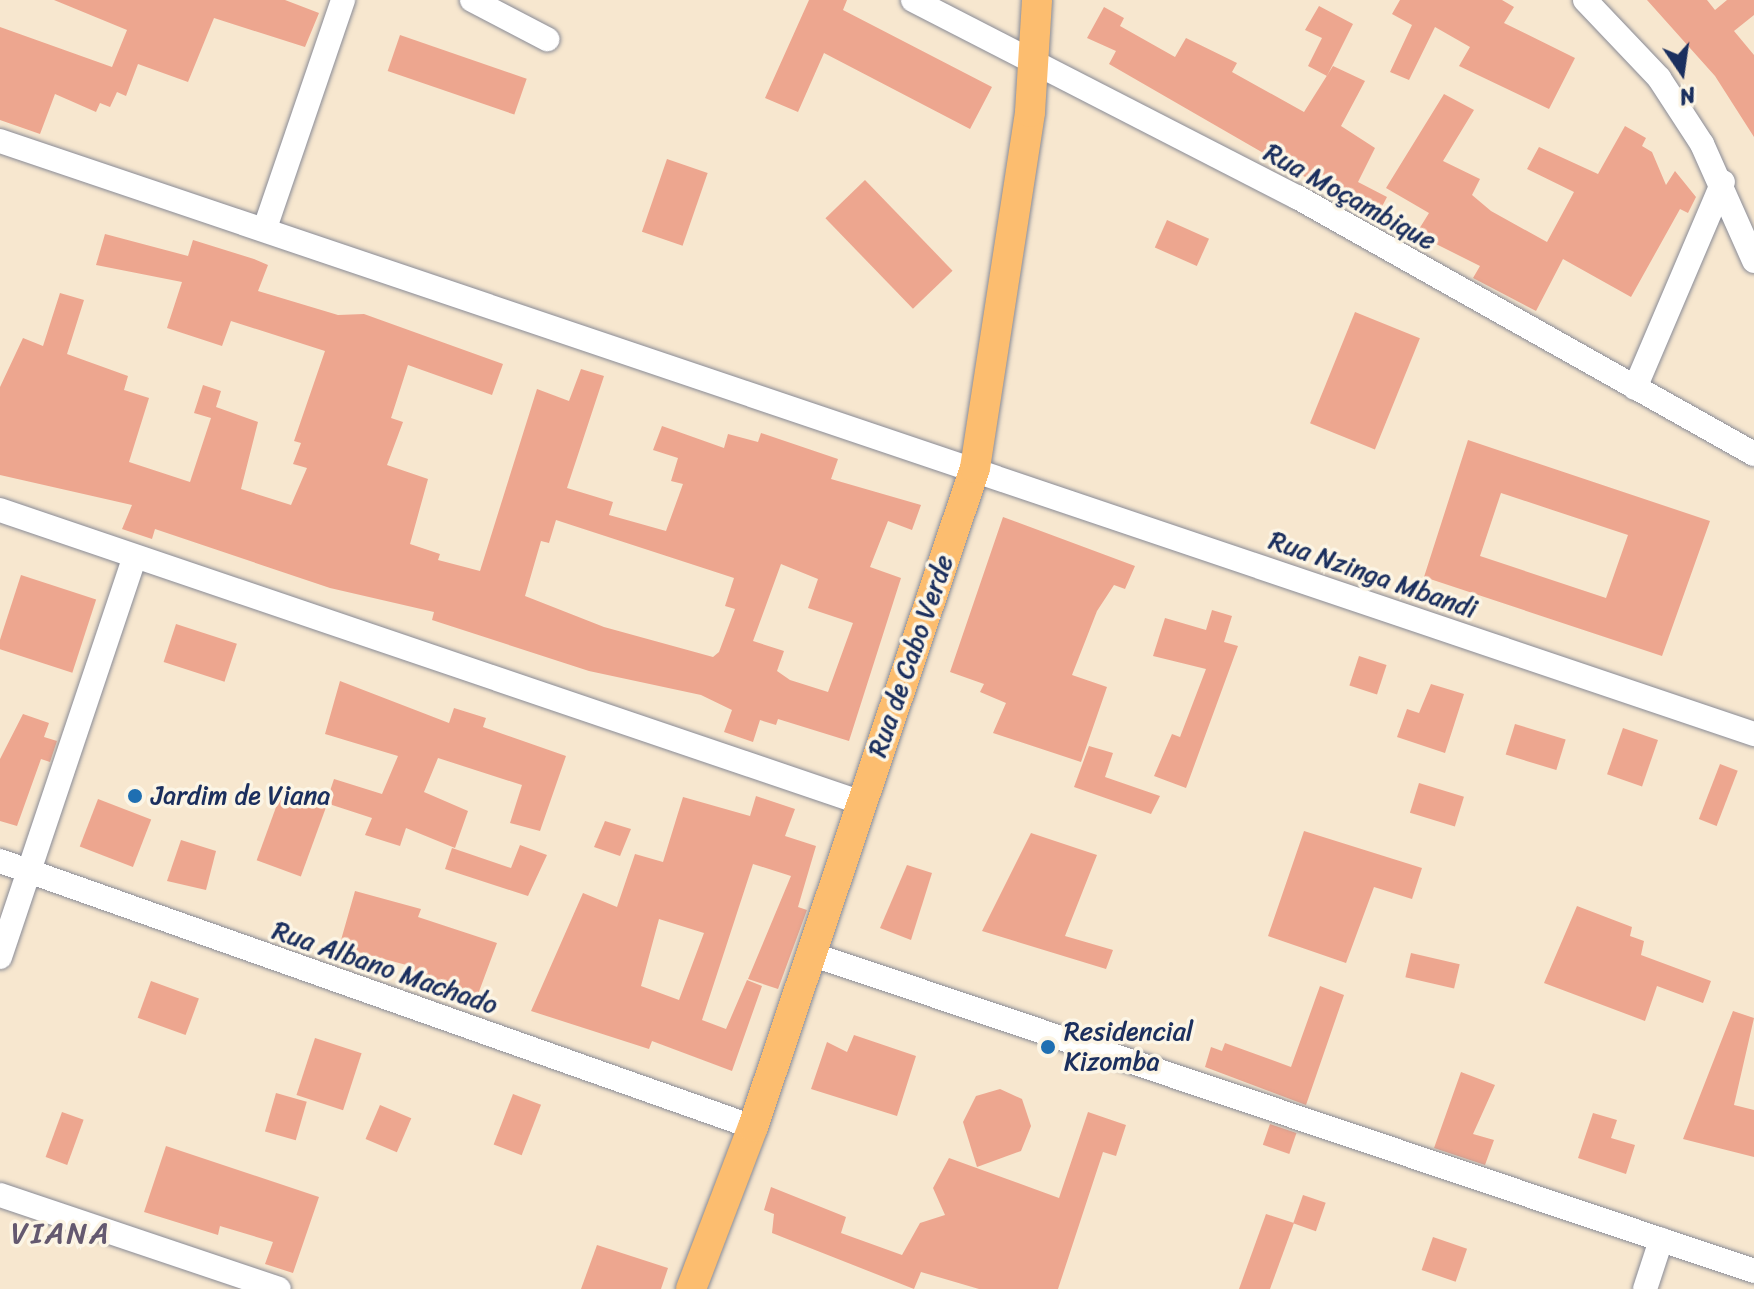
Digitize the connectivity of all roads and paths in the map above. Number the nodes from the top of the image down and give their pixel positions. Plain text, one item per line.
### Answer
1 (343, 0) edge
2 (472, 0) edge
3 (913, 0) edge
4 (1037, 0) edge
5 (1585, 0) edge
6 (547, 39) dead end
7 (1033, 64) junction
8 (0, 141) edge
9 (1723, 182) junction
10 (265, 228) junction
11 (1754, 261) edge
12 (1635, 388) junction
13 (1754, 454) edge
14 (975, 468) junction
15 (0, 510) edge
16 (134, 559) junction
17 (1754, 734) edge
18 (862, 803) junction
19 (0, 861) edge
20 (29, 872) junction
21 (811, 954) junction
22 (0, 957) edge
23 (753, 1127) junction
24 (0, 1195) edge
25 (1661, 1240) junction
26 (1754, 1271) edge
27 (279, 1289) edge
28 (691, 1289) edge
29 (1645, 1289) edge

1 - 10 street
2 - 6 street
3 - 7 street, Rua Moçambique
4 - 7 main road, Rua de Cabo Verde
5 - 9 street
7 - 12 street, Rua Moçambique
7 - 14 main road, Rua de Cabo Verde
8 - 10 street, Rua Nzinga Mbandi
9 - 11 street
9 - 12 street
10 - 14 street, Rua Nzinga Mbandi
12 - 13 street, Rua Moçambique
14 - 17 street, Rua Nzinga Mbandi
14 - 18 main road, Rua de Cabo Verde
15 - 16 street
16 - 18 street
16 - 20 street
18 - 21 main road, Rua de Cabo Verde
19 - 20 street, Rua Albano Machado
20 - 22 street
20 - 23 street, Rua Albano Machado
21 - 23 main road, Rua de Cabo Verde
21 - 25 street
23 - 28 main road, Rua de Cabo Verde
24 - 27 street
25 - 26 street
25 - 29 street

